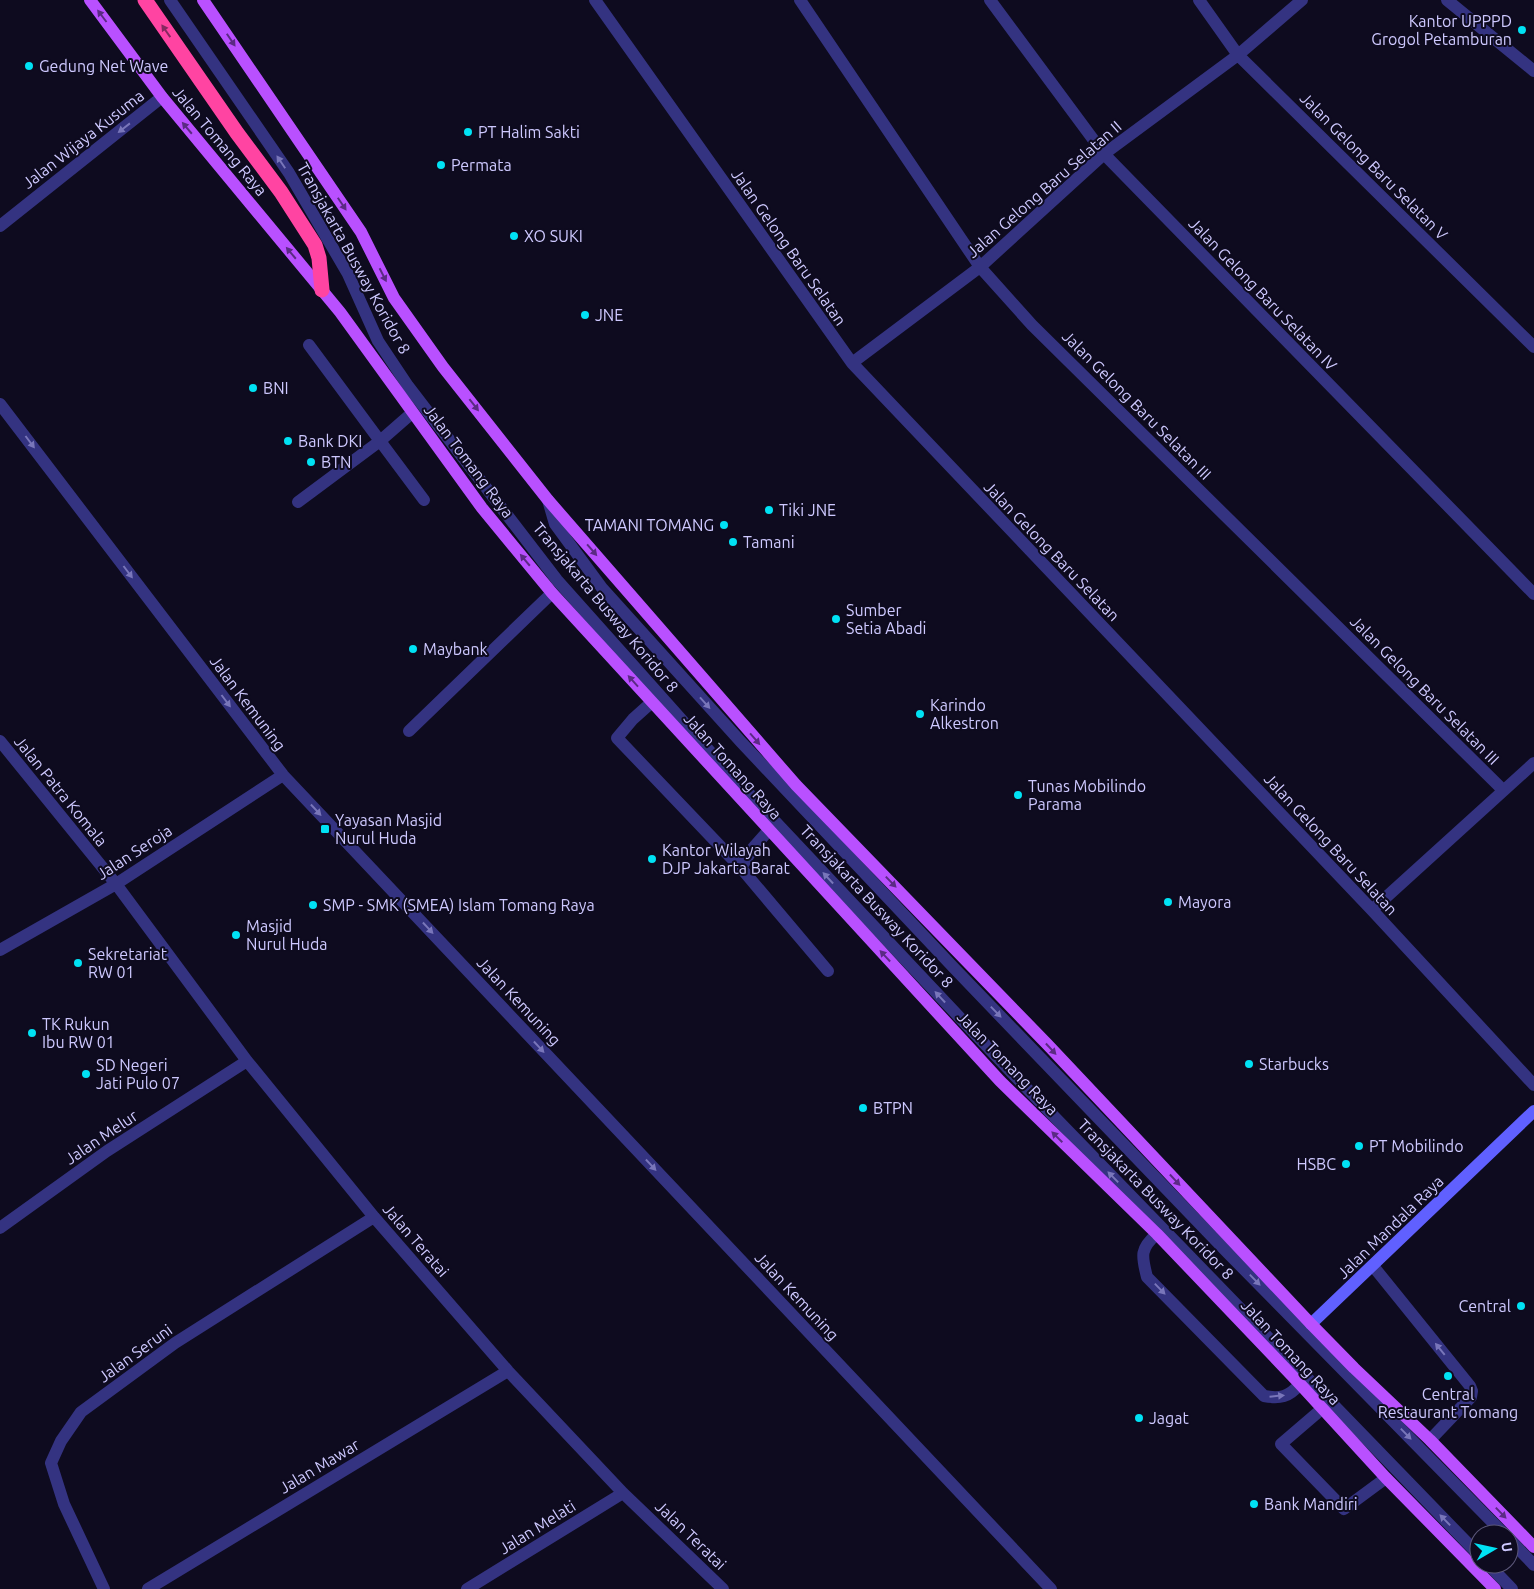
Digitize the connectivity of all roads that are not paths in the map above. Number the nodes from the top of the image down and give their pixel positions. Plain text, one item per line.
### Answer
1 (90, 0) edge
2 (145, 0) edge
3 (170, 0) edge
4 (203, 0) edge
5 (595, 0) edge
6 (800, 0) edge
7 (990, 0) edge
8 (1199, 0) edge
9 (1302, 0) edge
10 (1447, 0) edge
11 (1238, 55) junction
12 (1534, 71) edge
13 (162, 97) junction
14 (1104, 154) junction
15 (0, 226) edge
16 (980, 267) junction
17 (322, 290) junction
18 (309, 345) dead end
19 (1534, 347) edge
20 (852, 363) junction
21 (0, 404) edge
22 (412, 413) junction
23 (380, 441) junction
24 (424, 500) dead end
25 (548, 500) junction
26 (298, 502) dead end
27 (552, 593) junction
28 (1534, 594) edge
29 (652, 702) junction
30 (409, 731) dead end
31 (0, 741) edge
32 (1534, 763) edge
33 (283, 775) junction
34 (1503, 790) junction
35 (769, 830) junction
36 (741, 868) junction
37 (116, 884) junction
38 (1372, 910) junction
39 (0, 950) edge
40 (828, 972) dead end
41 (247, 1061) junction
42 (1534, 1085) edge
43 (1534, 1111) edge
44 (374, 1217) junction
45 (0, 1228) edge
46 (1157, 1234) junction
47 (1373, 1266) junction
48 (1311, 1324) junction
49 (508, 1371) junction
50 (1300, 1384) junction
51 (1322, 1408) junction
52 (1430, 1440) junction
53 (1386, 1478) junction
54 (623, 1493) junction
55 (1494, 1524) edge
56 (1469, 1545) edge
57 (1534, 1546) edge
58 (1519, 1549) edge
59 (1534, 1565) edge
60 (1498, 1574) edge
61 (104, 1589) edge
62 (148, 1589) edge
63 (467, 1589) edge
64 (723, 1589) edge
65 (1051, 1589) edge
66 (1495, 1589) edge
67 (1512, 1589) edge

13 -> 1 main road, Jalan Tomang Raya
17 -> 2 highway
56 -> 3 street, Transjakarta Busway Koridor 8
4 -> 25 main road, Jalan Tomang Raya
5 - 20 street, Jalan Gelong Baru Selatan
6 - 16 street, Jalan Gelong Baru Selatan III
7 - 14 street, Jalan Gelong Baru Selatan IV
8 - 11 street, Jalan Gelong Baru Selatan V
9 - 11 street, Jalan Gelong Baru Selatan II
10 - 12 street
11 - 14 street, Jalan Gelong Baru Selatan II
11 - 19 street, Jalan Gelong Baru Selatan V
13 -> 15 street, Jalan Wijaya Kusuma
17 -> 13 main road, Jalan Tomang Raya
14 - 16 street, Jalan Gelong Baru Selatan II
14 - 28 street, Jalan Gelong Baru Selatan IV
16 - 20 street, Jalan Gelong Baru Selatan II
16 - 34 street, Jalan Gelong Baru Selatan III
17 - 22 main road, Jalan Tomang Raya
18 - 23 street
20 - 38 street, Jalan Gelong Baru Selatan
21 -> 33 street, Jalan Kemuning
22 - 23 street
27 -> 22 main road, Jalan Tomang Raya
23 - 24 street
23 - 26 street
25 -> 48 main road, Jalan Tomang Raya
25 -> 55 street, Transjakarta Busway Koridor 8
29 -> 27 main road, Jalan Tomang Raya
27 - 30 street
29 - 35 main road, Jalan Tomang Raya
29 - 36 street
31 - 37 street, Jalan Patra Komala
32 - 34 street
33 - 37 street, Jalan Seroja
33 -> 65 street, Jalan Kemuning
34 - 38 street
35 - 36 street
46 -> 35 main road, Jalan Tomang Raya
36 - 40 street
37 - 39 street, Jalan Seroja
37 - 41 street, Jalan Teratai
38 - 42 street, Jalan Gelong Baru Selatan
41 - 44 street, Jalan Teratai
41 - 45 street, Jalan Melur
43 - 47 street, Jalan Mandala Raya
44 - 49 street, Jalan Teratai
44 - 61 street, Jalan Seruni
46 - 50 main road, Jalan Tomang Raya
46 -> 50 street
47 - 48 street, Jalan Mandala Raya
52 -> 47 street
48 - 52 main road, Jalan Tomang Raya
49 - 54 street, Jalan Teratai
49 - 62 street, Jalan Mawar
50 - 51 main road, Jalan Tomang Raya
51 - 53 main road, Jalan Tomang Raya
51 - 53 street
52 -> 57 main road, Jalan Tomang Raya
53 - 66 main road, Jalan Tomang Raya
54 - 63 street, Jalan Melati
54 - 64 street, Jalan Teratai
58 - 59 street
60 - 67 street

